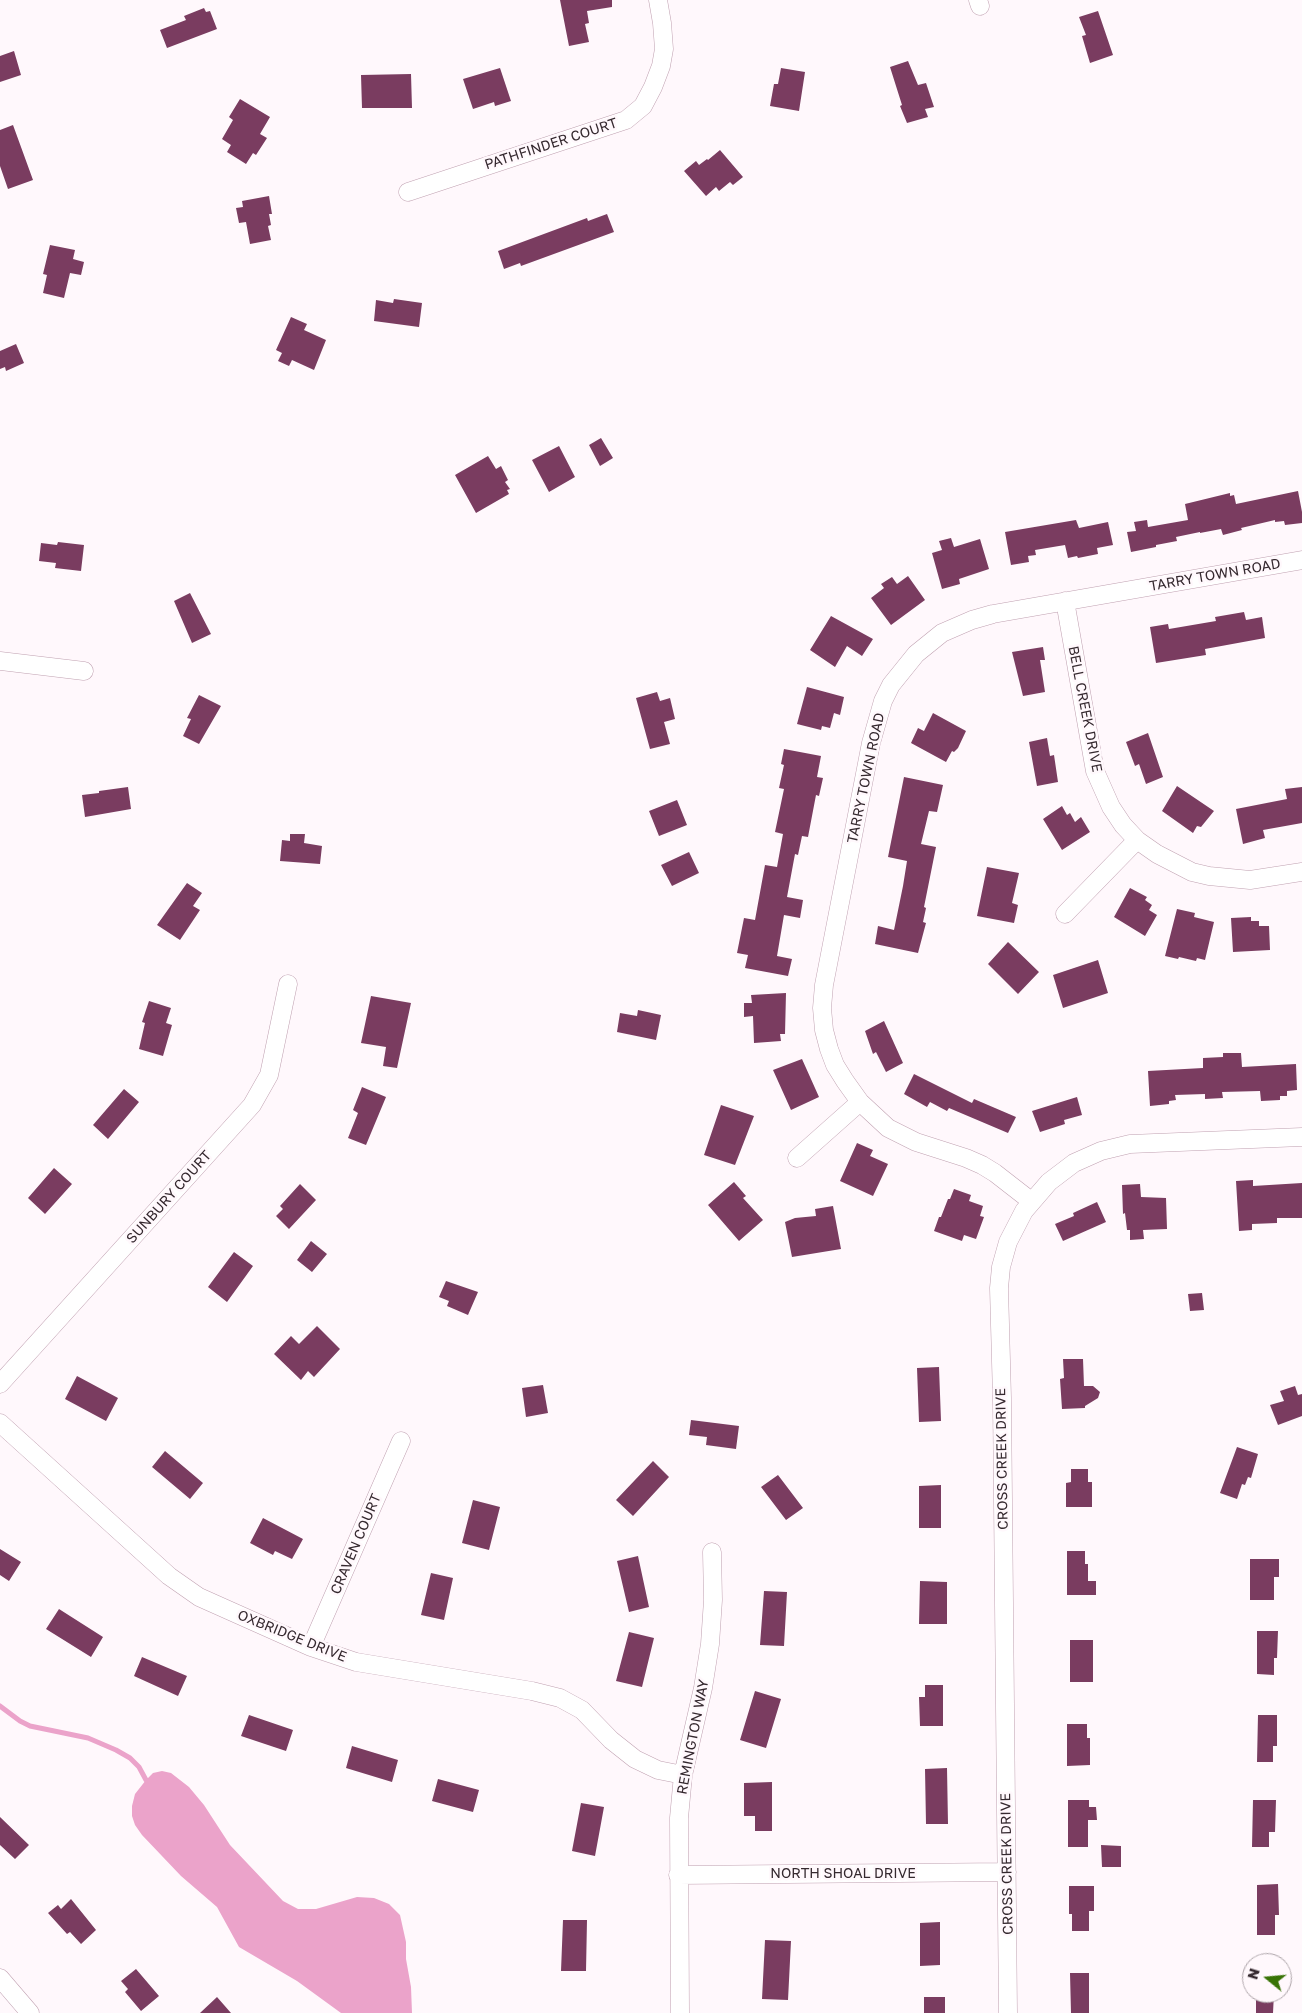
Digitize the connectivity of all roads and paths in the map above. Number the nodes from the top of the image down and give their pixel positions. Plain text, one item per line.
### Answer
1 (658, 0) edge
2 (408, 192) dead end
3 (1302, 560) edge
4 (1065, 601) junction
5 (0, 661) edge
6 (84, 671) dead end
7 (1137, 840) junction
8 (1302, 872) edge
9 (1065, 914) dead end
10 (288, 984) dead end
11 (860, 1102) junction
12 (1302, 1137) edge
13 (797, 1158) dead end
14 (1031, 1201) junction
15 (0, 1384) edge
16 (0, 1424) edge
17 (400, 1441) dead end
18 (712, 1552) dead end
19 (311, 1646) junction
20 (683, 1775) junction
21 (1007, 1872) junction
22 (678, 1875) junction
23 (0, 1978) edge
24 (30, 2013) edge
25 (680, 2013) edge
26 (1008, 2013) edge

1 - 2 street, PATHFINDER COURT
3 - 4 street, TARRY TOWN ROAD
4 - 7 street, BELL CREEK DRIVE
4 - 11 street, TARRY TOWN ROAD
5 - 6 street
7 - 8 street, BELL CREEK DRIVE
7 - 9 street
10 - 15 street, SUNBURY COURT
11 - 13 street
11 - 14 street, TARRY TOWN ROAD
12 - 14 street, CROSS CREEK DRIVE
14 - 21 street, CROSS CREEK DRIVE
16 - 19 street, OXBRIDGE DRIVE
17 - 19 street, CRAVEN COURT
18 - 20 street, REMINGTON WAY
19 - 20 street, OXBRIDGE DRIVE
20 - 22 street, REMINGTON WAY
21 - 22 street, NORTH SHOAL DRIVE
21 - 26 street, CROSS CREEK DRIVE
22 - 25 street, REMINGTON WAY
23 - 24 street

